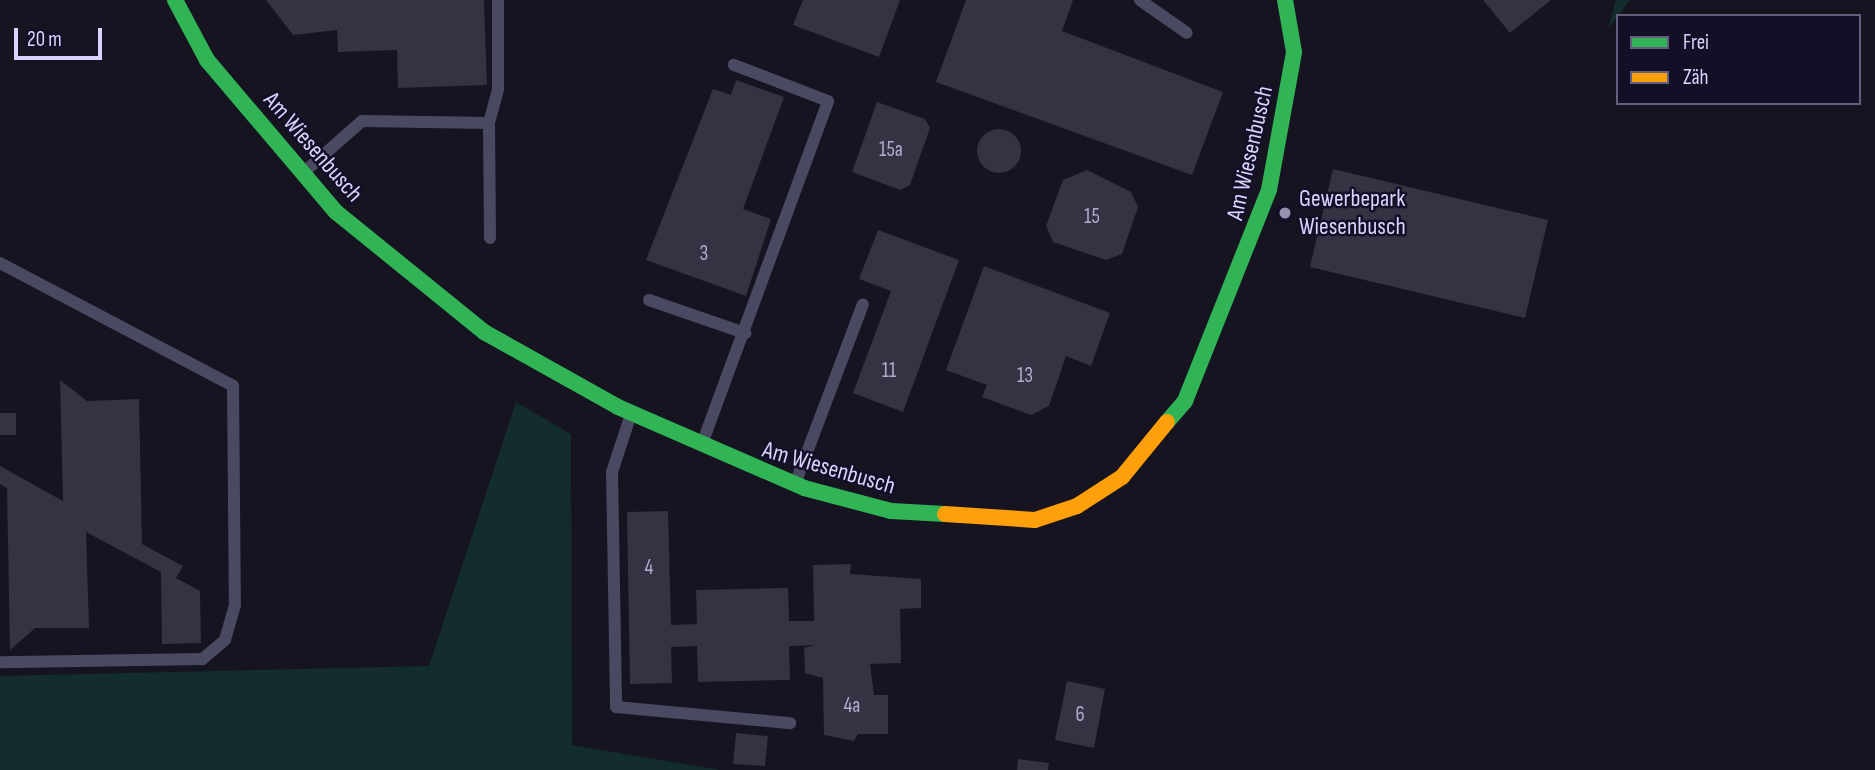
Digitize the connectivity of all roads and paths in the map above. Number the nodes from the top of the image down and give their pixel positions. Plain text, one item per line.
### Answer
1 (175, 0) edge
2 (498, 0) edge
3 (1140, 0) edge
4 (1285, 0) edge
5 (1186, 33) dead end
6 (734, 65) dead end
7 (489, 122) junction
8 (303, 173) junction
9 (490, 237) dead end
10 (0, 263) edge
11 (649, 300) dead end
12 (863, 304) dead end
13 (745, 333) junction
14 (631, 414) junction
15 (701, 447) junction
16 (795, 485) junction
17 (0, 662) edge
18 (790, 723) dead end

1 - 8 street, Am Wiesenbusch
2 - 7 lane
3 - 5 lane
4 - 16 street, Am Wiesenbusch
6 - 13 lane
7 - 8 lane
7 - 9 lane
8 - 14 street, Am Wiesenbusch
10 - 17 lane
11 - 13 lane
12 - 16 lane
13 - 15 lane
14 - 15 street, Am Wiesenbusch
14 - 18 lane
15 - 16 street, Am Wiesenbusch

